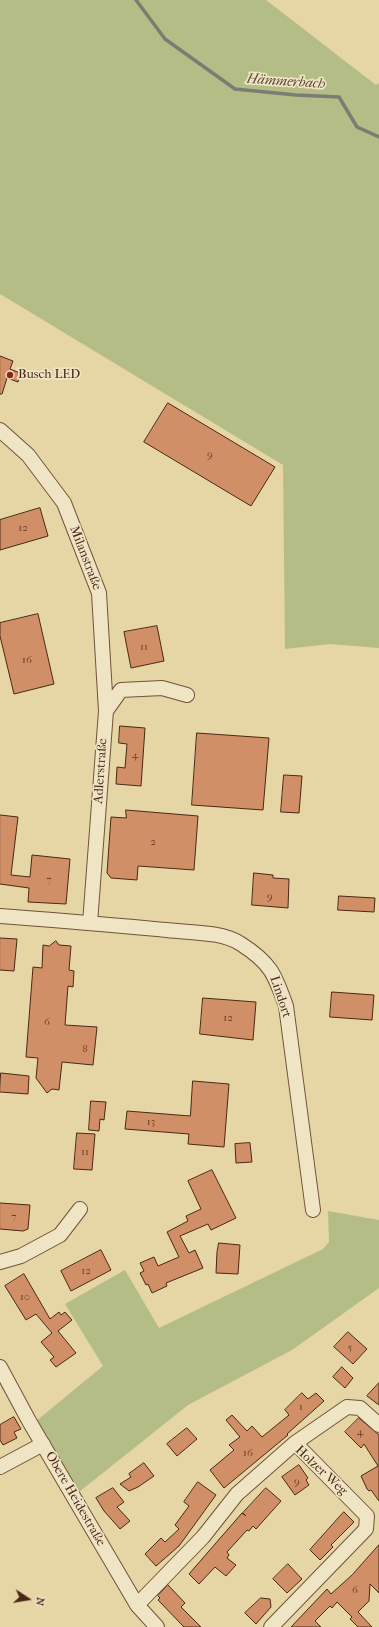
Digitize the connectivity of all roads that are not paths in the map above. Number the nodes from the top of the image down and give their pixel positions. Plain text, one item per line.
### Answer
1 (0, 430) edge
2 (187, 694) dead end
3 (106, 711) junction
4 (0, 916) edge
5 (90, 922) junction
6 (80, 1209) dead end
7 (313, 1210) dead end
8 (0, 1262) edge
9 (0, 1367) edge
10 (379, 1425) edge
11 (295, 1443) junction
12 (43, 1444) junction
13 (0, 1468) edge
14 (136, 1605) junction
15 (157, 1627) edge
16 (271, 1627) edge

1 - 3 street, Milanstraße
2 - 3 street
3 - 5 street, Adlerstraße
4 - 5 street, Lindort
5 - 7 street, Lindort
6 - 8 street
9 - 12 street, Obere Heidestraße
10 - 11 street
11 - 14 street, Holzer Weg
11 - 16 street, Holzer Weg
12 - 13 street
12 - 14 street, Obere Heidestraße
14 - 15 street, Obere Heidestraße

